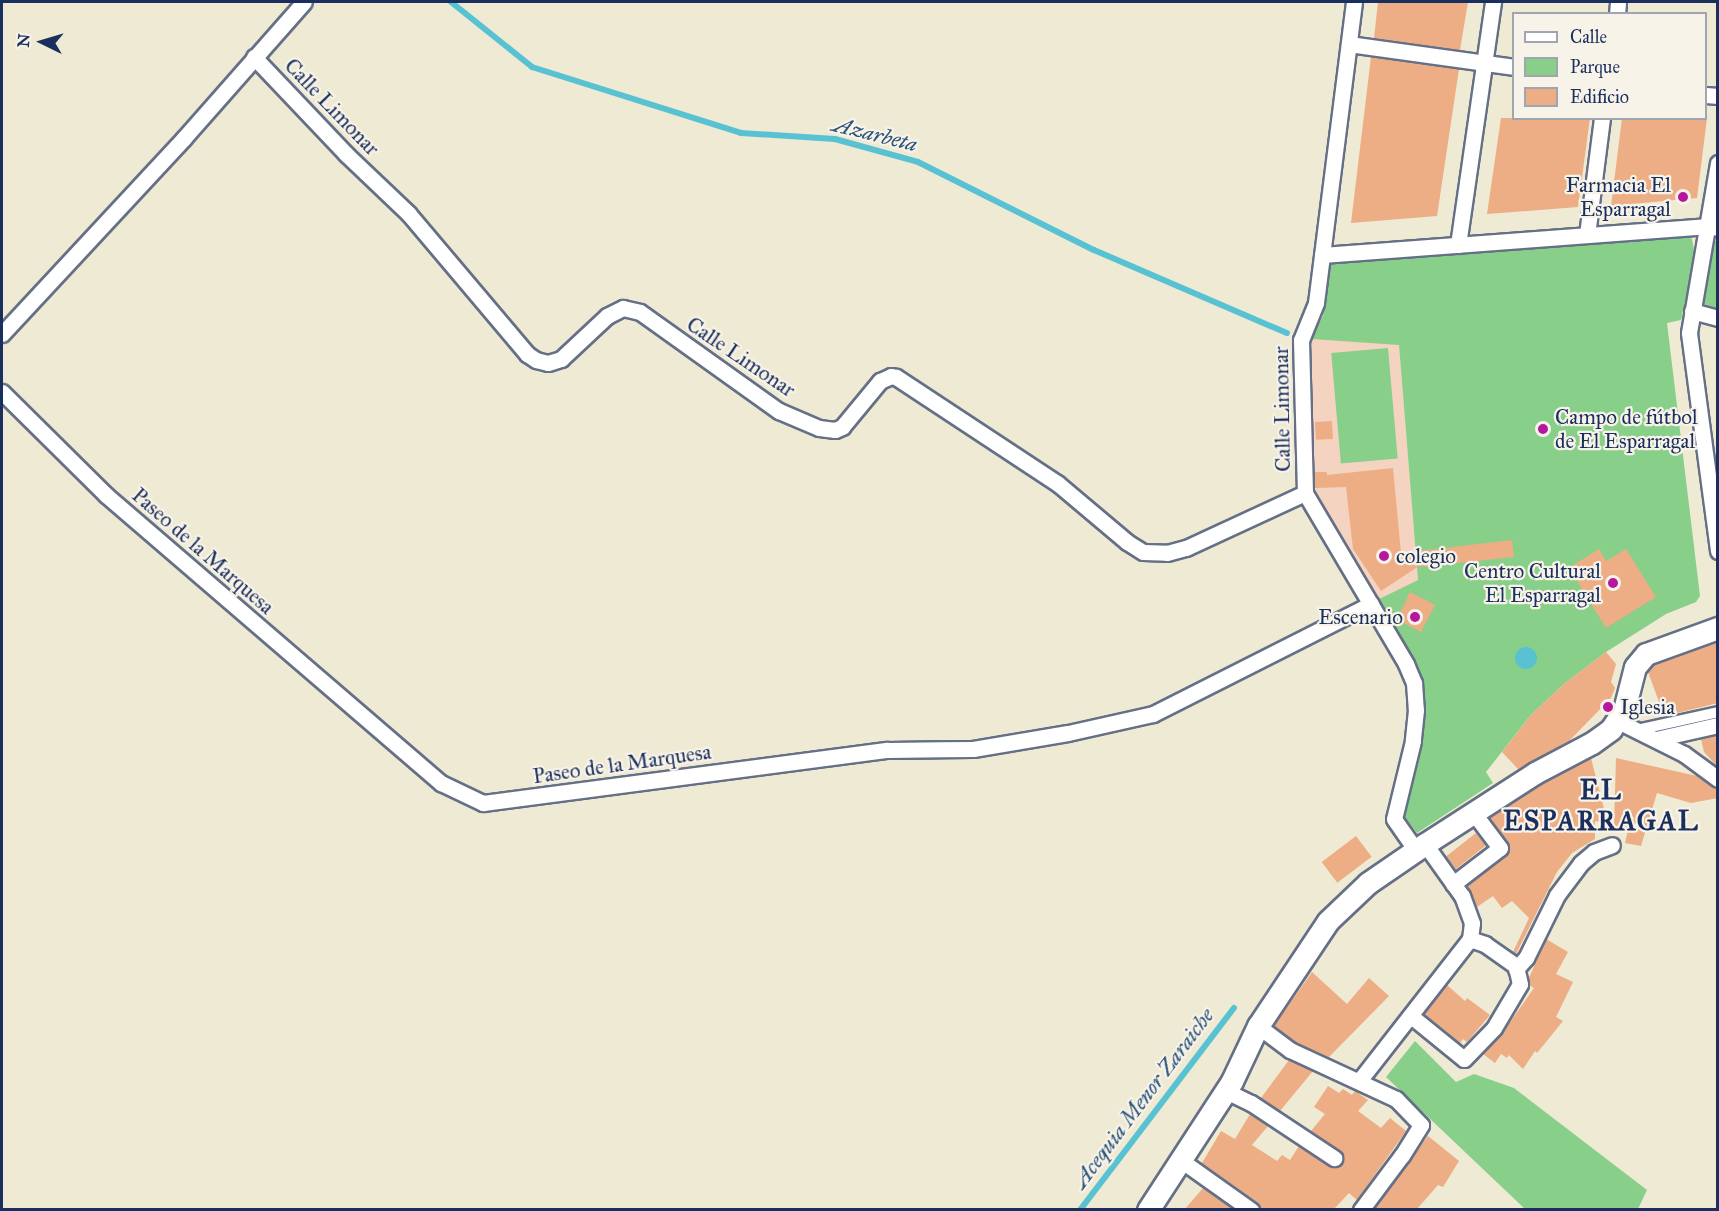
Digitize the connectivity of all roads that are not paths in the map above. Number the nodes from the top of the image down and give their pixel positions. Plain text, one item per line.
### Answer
1 (304, 2) edge
2 (1354, 2) edge
3 (1493, 2) edge
4 (1349, 44) junction
5 (254, 57) junction
6 (1484, 63) junction
7 (1512, 67) edge
8 (1602, 120) edge
9 (1718, 163) edge
10 (1713, 227) edge
11 (1587, 234) junction
12 (1458, 245) junction
13 (1322, 255) junction
14 (1692, 311) junction
15 (1718, 318) edge
16 (2, 334) edge
17 (2, 392) edge
18 (1305, 494) junction
19 (1718, 551) edge
20 (1371, 604) junction
21 (1718, 628) edge
22 (1718, 712) edge
23 (1618, 721) junction
24 (1718, 725) edge
25 (1638, 730) junction
26 (1656, 739) junction
27 (1718, 779) edge
28 (1473, 812) junction
29 (1612, 845) dead end
30 (1420, 847) junction
31 (1453, 884) junction
32 (1470, 939) junction
33 (1516, 969) junction
34 (1411, 1016) junction
35 (1258, 1026) junction
36 (1359, 1081) junction
37 (1226, 1091) junction
38 (1334, 1158) dead end
39 (1182, 1161) junction
40 (1151, 1209) edge
41 (1251, 1209) edge
42 (1361, 1209) edge

1 - 5 street
2 - 4 street, Calle Limonar
3 - 6 street
4 - 6 street
4 - 13 street, Calle Limonar
5 - 16 street
5 - 18 street, Calle Limonar
6 - 7 street
6 - 12 street
8 - 11 street
9 - 10 street
10 - 11 street
10 - 14 street
11 - 12 street
12 - 13 street
13 - 18 street, Calle Limonar
14 - 15 street
14 - 19 street
17 - 20 street, Paseo de la Marquesa
18 - 20 street, Calle Limonar
20 - 30 street, Calle Limonar
21 - 23 main road
22 - 25 street
23 - 25 street
23 - 28 main road
24 - 26 street
25 - 26 street
26 - 27 street
28 - 30 main road
28 - 31 street
29 - 33 street
30 - 31 street, Calle Limonar
30 - 35 main road
31 - 32 street, Calle Limonar
32 - 33 street
32 - 34 street
33 - 34 street
34 - 36 street
35 - 36 street
35 - 37 main road
36 - 42 street
37 - 38 street
37 - 39 main road
39 - 40 main road
39 - 41 street

